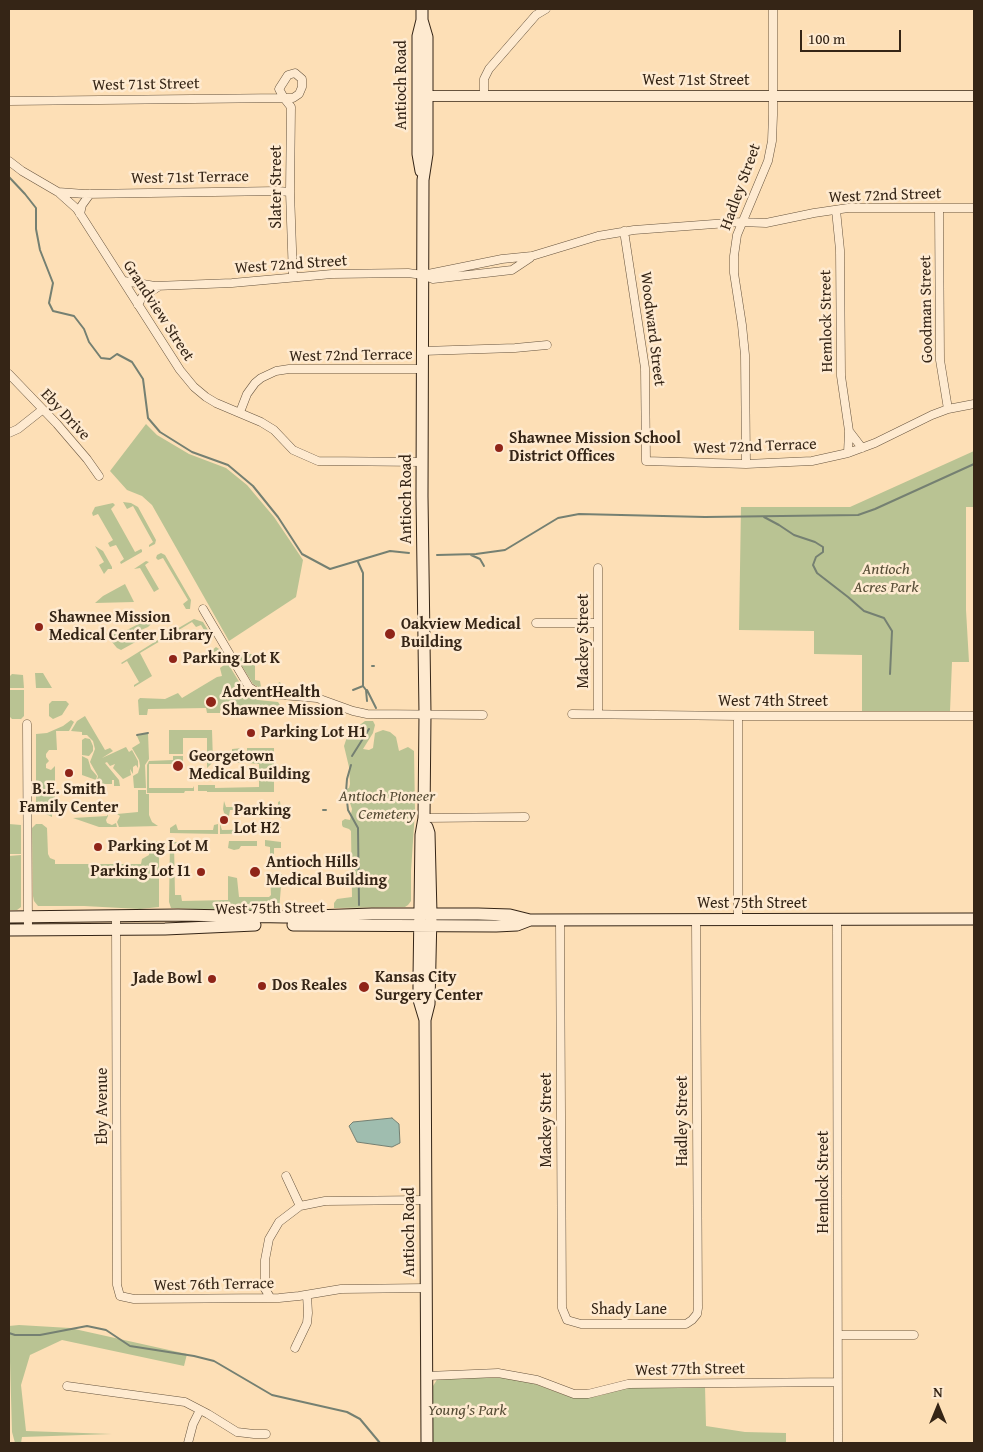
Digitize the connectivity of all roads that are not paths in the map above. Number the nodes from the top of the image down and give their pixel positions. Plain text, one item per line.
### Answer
1 (546, 9) edge
2 (772, 9) edge
3 (422, 14) edge
4 (422, 96) junction
5 (484, 96) junction
6 (773, 96) junction
7 (974, 96) edge
8 (284, 98) joint
9 (9, 101) edge
10 (9, 160) edge
11 (58, 192) junction
12 (290, 192) junction
13 (90, 194) junction
14 (939, 208) junction
15 (974, 208) edge
16 (836, 210) junction
17 (80, 214) junction
18 (741, 222) junction
19 (624, 231) junction
20 (532, 256) junction
21 (423, 275) junction
22 (293, 277) junction
23 (124, 281) junction
24 (160, 286) junction
25 (138, 304) junction
26 (548, 345) dead end
27 (423, 351) junction
28 (423, 369) junction
29 (9, 374) edge
30 (974, 404) edge
31 (948, 409) junction
32 (42, 410) junction
33 (240, 412) junction
34 (849, 431) junction
35 (9, 434) edge
36 (862, 448) junction
37 (848, 453) junction
38 (646, 461) joint
39 (423, 462) junction
40 (746, 464) junction
41 (99, 476) dead end
42 (598, 568) dead end
43 (203, 609) dead end
44 (536, 623) dead end
45 (597, 623) junction
46 (425, 714) junction
47 (572, 714) dead end
48 (598, 714) junction
49 (482, 715) dead end
50 (738, 716) junction
51 (974, 716) edge
52 (27, 724) dead end
53 (525, 817) dead end
54 (424, 818) junction
55 (425, 914) junction
56 (29, 916) junction
57 (116, 916) junction
58 (9, 917) edge
59 (738, 919) junction
60 (974, 919) edge
61 (530, 920) junction
62 (560, 920) junction
63 (696, 920) junction
64 (837, 920) junction
65 (425, 926) junction
66 (9, 930) edge
67 (28, 930) junction
68 (116, 930) junction
69 (286, 1176) dead end
70 (426, 1200) junction
71 (300, 1206) junction
72 (427, 1288) junction
73 (307, 1295) junction
74 (120, 1296) joint
75 (270, 1297) junction
76 (566, 1318) joint
77 (692, 1320) joint
78 (838, 1335) junction
79 (914, 1335) dead end
80 (295, 1348) dead end
81 (427, 1376) junction
82 (837, 1382) junction
83 (67, 1386) dead end
84 (200, 1410) junction
85 (266, 1434) dead end
86 (188, 1443) edge
87 (427, 1443) edge
88 (838, 1443) edge

1 - 5 street
2 - 6 street, Hadley Street
3 - 4 main road, Antioch Road
4 - 5 street, West 71st Street
4 - 21 main road, Antioch Road
5 - 6 street, West 71st Street
6 - 7 street, West 71st Street
6 - 18 street, Hadley Street
8 - 9 street, West 71st Street
8 - 12 street, Slater Street
10 - 11 street, Grandview Street
11 - 13 street, West 71st Terrace
11 - 17 street, Grandview Street
12 - 13 street, West 71st Terrace
12 - 22 street, Slater Street
13 - 17 street
14 - 15 street, West 72nd Street
14 - 16 street, West 72nd Street
14 - 31 street, Goodman Street
16 - 18 street, West 72nd Street
16 - 34 street, Hemlock Street
17 - 23 street, Grandview Street
18 - 19 street, West 72nd Street
18 - 40 street, Hadley Street
19 - 20 street, West 72nd Street
19 - 38 street, Woodward Street
20 - 21 street, West 72nd Street
20 - 21 street, West 72nd Street
21 - 22 street, West 72nd Street
21 - 27 main road, Antioch Road
22 - 24 street, West 72nd Street
23 - 24 street, West 72nd Street
23 - 25 street, Grandview Street
24 - 25 street
25 - 33 street, Grandview Street
26 - 27 street, West 72nd Terrace
27 - 28 main road, Antioch Road
28 - 33 street, West 72nd Terrace
28 - 39 main road, Antioch Road
29 - 32 street, Eby Drive
30 - 31 street, West 72nd Terrace
31 - 36 street, West 72nd Terrace
32 - 35 street
32 - 41 street, Eby Drive
33 - 39 street, Grandview Street
34 - 36 street, Hemlock Street
34 - 37 street, Hemlock Street
36 - 37 street, West 72nd Terrace
37 - 40 street, West 72nd Terrace
38 - 40 street, West 72nd Terrace
39 - 46 main road, Antioch Road
42 - 45 street, Mackey Street
43 - 46 street
44 - 45 street
45 - 48 street, Mackey Street
46 - 49 street
46 - 54 main road, Antioch Road
47 - 48 street, West 74th Street
48 - 50 street, West 74th Street
50 - 51 street, West 74th Street
50 - 59 street
52 - 56 street
53 - 54 street
54 - 55 main road, Antioch Road
55 - 57 main road, West 75th Street
55 - 61 main road, West 75th Street
55 - 65 main road, Antioch Road
56 - 57 main road, West 75th Street
56 - 58 main road, West 75th Street
56 - 67 street
57 - 68 street, Eby Avenue
59 - 63 main road, West 75th Street
59 - 64 main road, West 75th Street
60 - 64 main road, West 75th Street
61 - 62 main road, West 75th Street
61 - 65 main road, West 75th Street
62 - 63 main road, West 75th Street
62 - 76 street, Mackey Street
63 - 77 street, Hadley Street
64 - 78 street, Hemlock Street
65 - 68 main road, West 75th Street
65 - 70 main road, Antioch Road
66 - 67 main road, West 75th Street
67 - 68 main road, West 75th Street
68 - 74 street, Eby Avenue
69 - 71 street
70 - 71 street
70 - 72 main road, Antioch Road
71 - 75 street
72 - 73 street, West 76th Terrace
72 - 81 main road, Antioch Road
73 - 75 street, West 76th Terrace
73 - 80 street
74 - 75 street, West 76th Terrace
76 - 77 street, Shady Lane
78 - 79 street
78 - 82 street, Hemlock Street
81 - 82 street, West 77th Street
81 - 87 main road, Antioch Road
82 - 88 street, Hemlock Street
83 - 84 street
84 - 85 street
84 - 86 street

